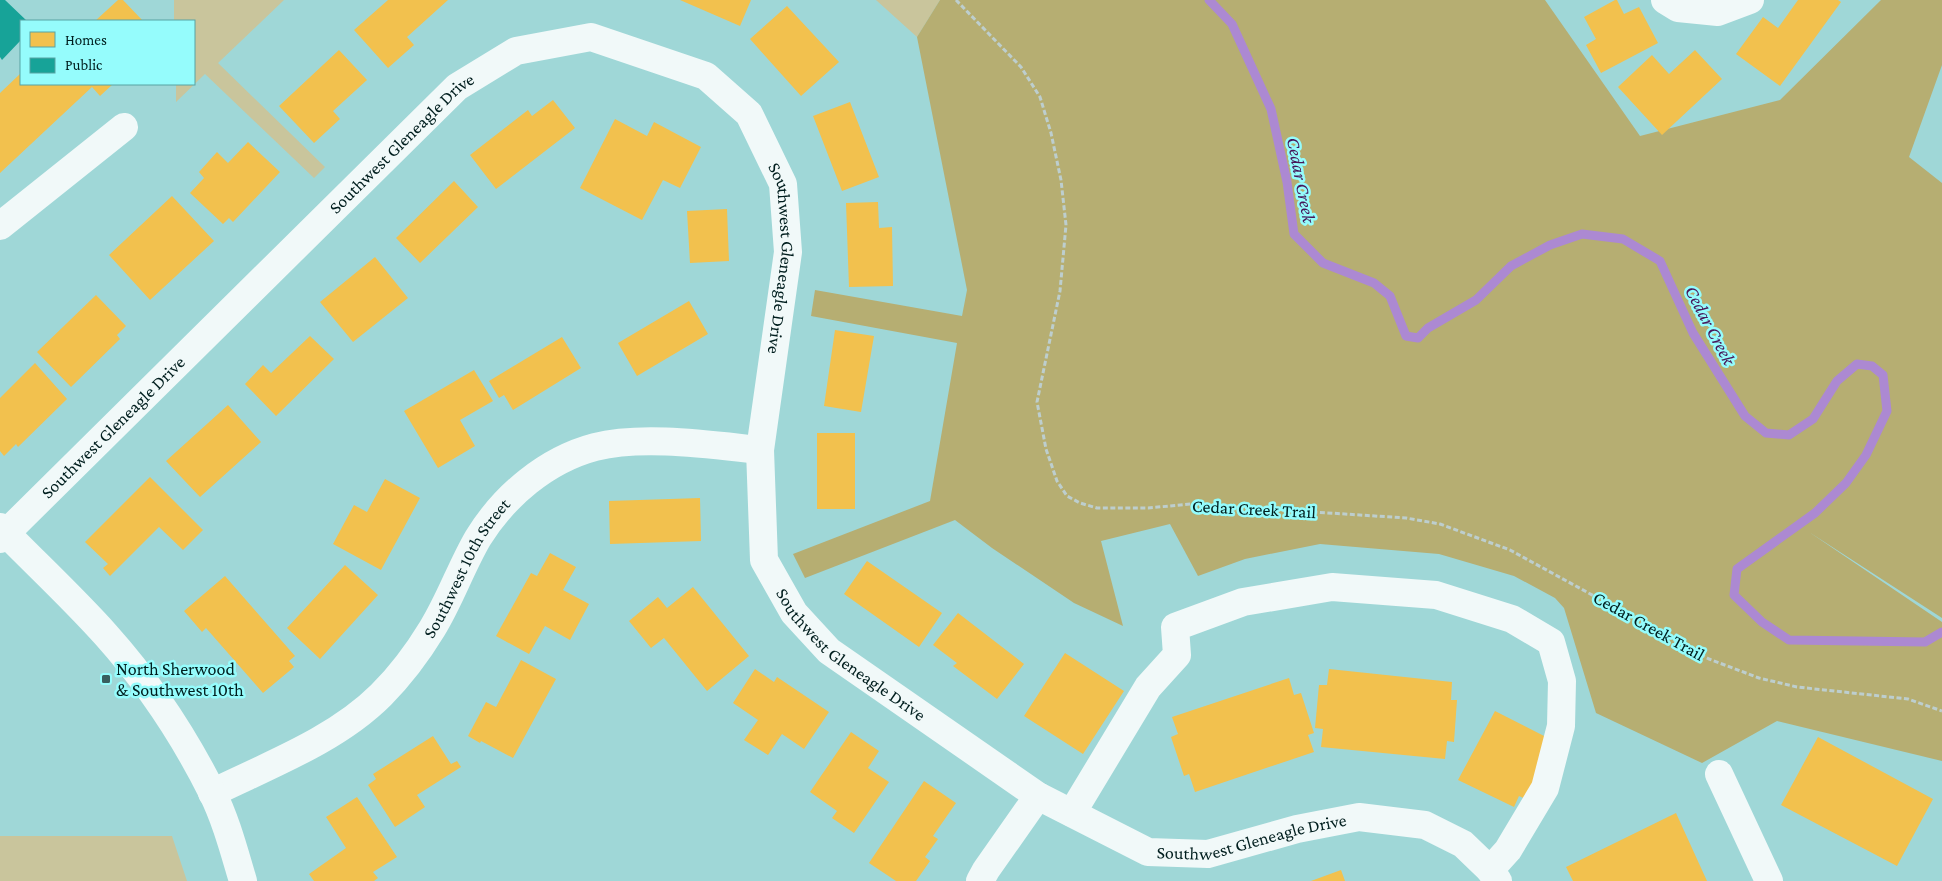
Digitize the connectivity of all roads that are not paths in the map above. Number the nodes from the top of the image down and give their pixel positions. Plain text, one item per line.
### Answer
1 (1665, 0) edge
2 (1750, 0) edge
3 (124, 127) dead end
4 (0, 226) edge
5 (760, 450) junction
6 (2, 533) edge
7 (1719, 774) dead end
8 (212, 793) junction
9 (1038, 796) junction
10 (1072, 813) junction
11 (1494, 875) edge
12 (243, 881) edge
13 (980, 881) edge
14 (1769, 881) edge

1 - 2 street
3 - 4 street
5 - 6 street, Southwest Gleneagle Drive
5 - 8 street, Southwest 10th Street
5 - 9 street, Southwest Gleneagle Drive
6 - 8 street
7 - 14 street
8 - 12 street
9 - 10 street, Southwest Gleneagle Drive
9 - 13 street
10 - 11 street, Southwest Gleneagle Drive
10 - 11 street

